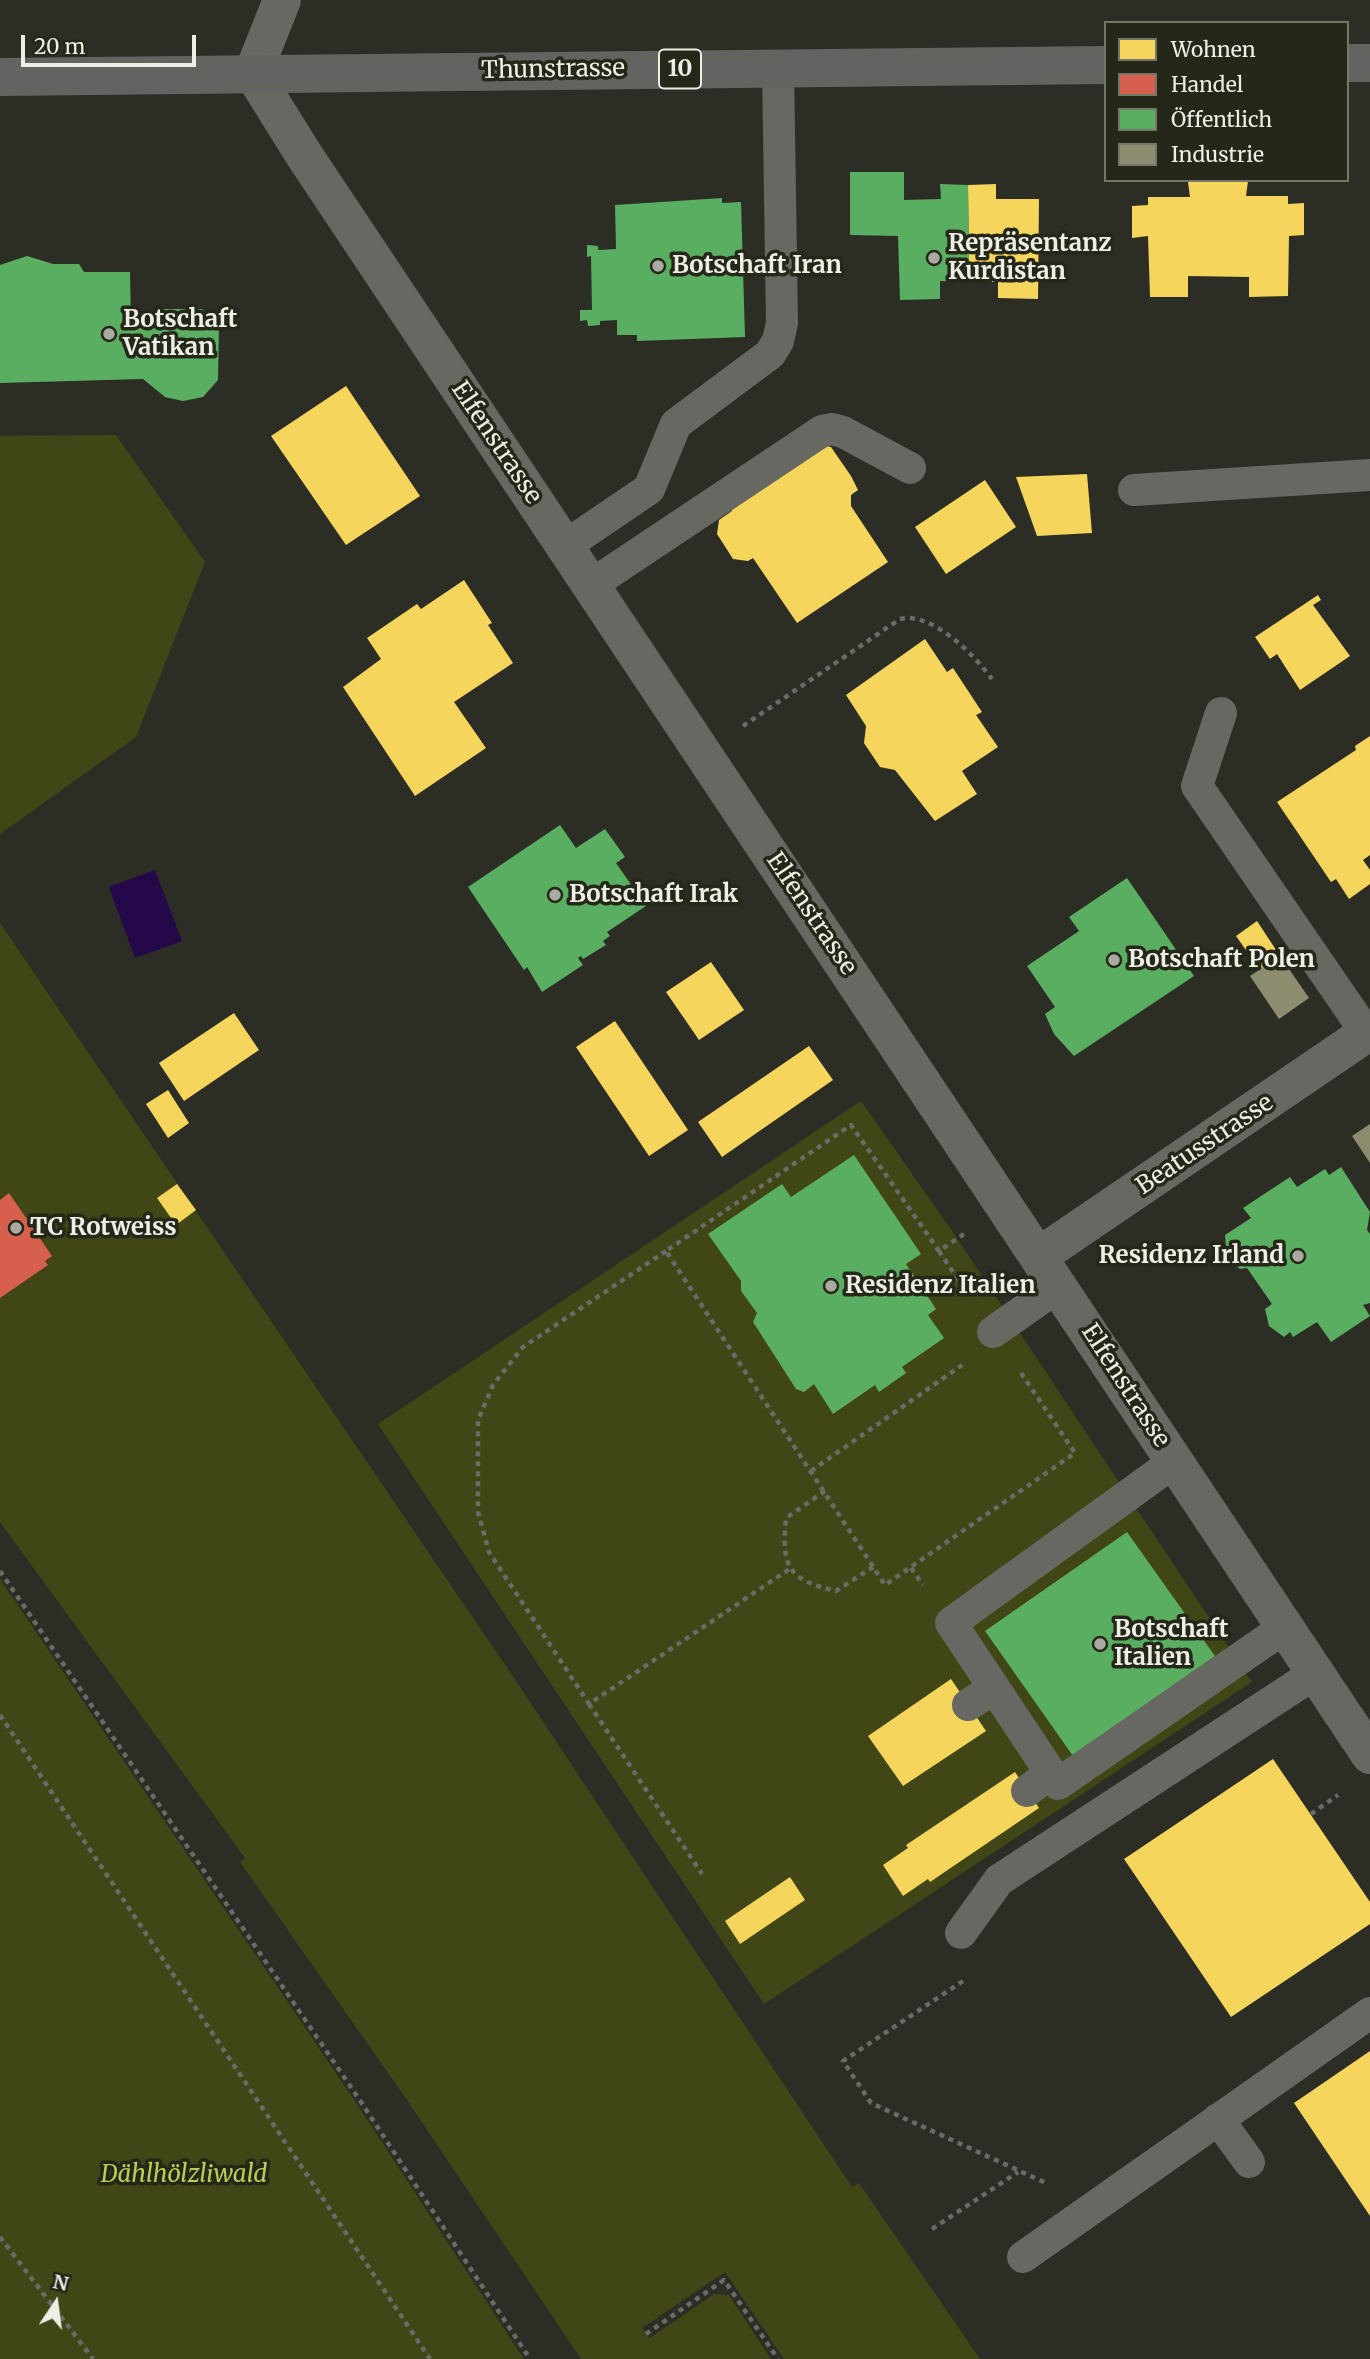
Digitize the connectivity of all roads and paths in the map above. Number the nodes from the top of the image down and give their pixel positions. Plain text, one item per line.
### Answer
1 (282, 0) edge
2 (1349, 63) edge
3 (1370, 63) edge
4 (1104, 65) edge
5 (778, 68) junction
6 (253, 73) junction
7 (0, 77) edge
8 (910, 468) dead end
9 (1370, 475) edge
10 (1134, 489) dead end
11 (565, 546) junction
12 (591, 585) junction
13 (992, 680) dead end
14 (1221, 713) dead end
15 (743, 727) dead end
16 (1368, 1032) edge
17 (971, 1230) dead end
18 (666, 1251) junction
19 (939, 1251) junction
20 (1049, 1271) junction
21 (996, 1335) junction
22 (1174, 1462) junction
23 (811, 1471) junction
24 (825, 1492) junction
25 (873, 1567) junction
26 (791, 1569) junction
27 (0, 1571) edge
28 (1284, 1628) junction
29 (1314, 1674) junction
30 (994, 1688) junction
31 (589, 1704) junction
32 (968, 1705) dead end
33 (0, 1715) edge
34 (1370, 1755) edge
35 (1347, 1788) dead end
36 (1311, 1814) dead end
37 (702, 1874) dead end
38 (961, 1933) dead end
39 (970, 1971) dead end
40 (1370, 2013) edge
41 (1218, 2119) junction
42 (1249, 2162) dead end
43 (1019, 2171) junction
44 (1054, 2187) dead end
45 (932, 2229) dead end
46 (0, 2237) edge
47 (1023, 2257) dead end
48 (646, 2334) dead end
49 (93, 2359) edge
50 (430, 2359) edge
51 (530, 2359) edge
52 (778, 2359) edge

1 - 6 street
2 - 3 main road
4 - 5 main road, Thunstrasse / 10
5 - 6 main road, Thunstrasse / 10
5 - 11 lane
6 - 7 main road, Thunstrasse / 10
6 - 11 street, Elfenstrasse
8 - 12 lane
9 - 10 lane
11 - 12 street, Elfenstrasse
12 - 20 street, Elfenstrasse
13 - 15 path
14 - 16 lane
16 - 20 street, Beatusstrasse
17 - 19 path
18 - 19 path
18 - 23 path
18 - 31 path
19 - 21 path
20 - 21 lane
20 - 22 street, Elfenstrasse
21 - 23 path
21 - 25 path
22 - 28 street, Elfenstrasse
22 - 30 lane
23 - 24 path
24 - 25 path
24 - 26 path
25 - 26 path
26 - 31 path
27 - 51 path
28 - 29 street, Elfenstrasse
28 - 30 lane
29 - 34 street, Elfenstrasse
29 - 38 lane
30 - 32 lane
31 - 37 path
33 - 50 path
35 - 36 path
39 - 43 path
40 - 41 lane
41 - 42 lane
41 - 47 lane
43 - 44 path
43 - 45 path
46 - 49 path
48 - 52 path

